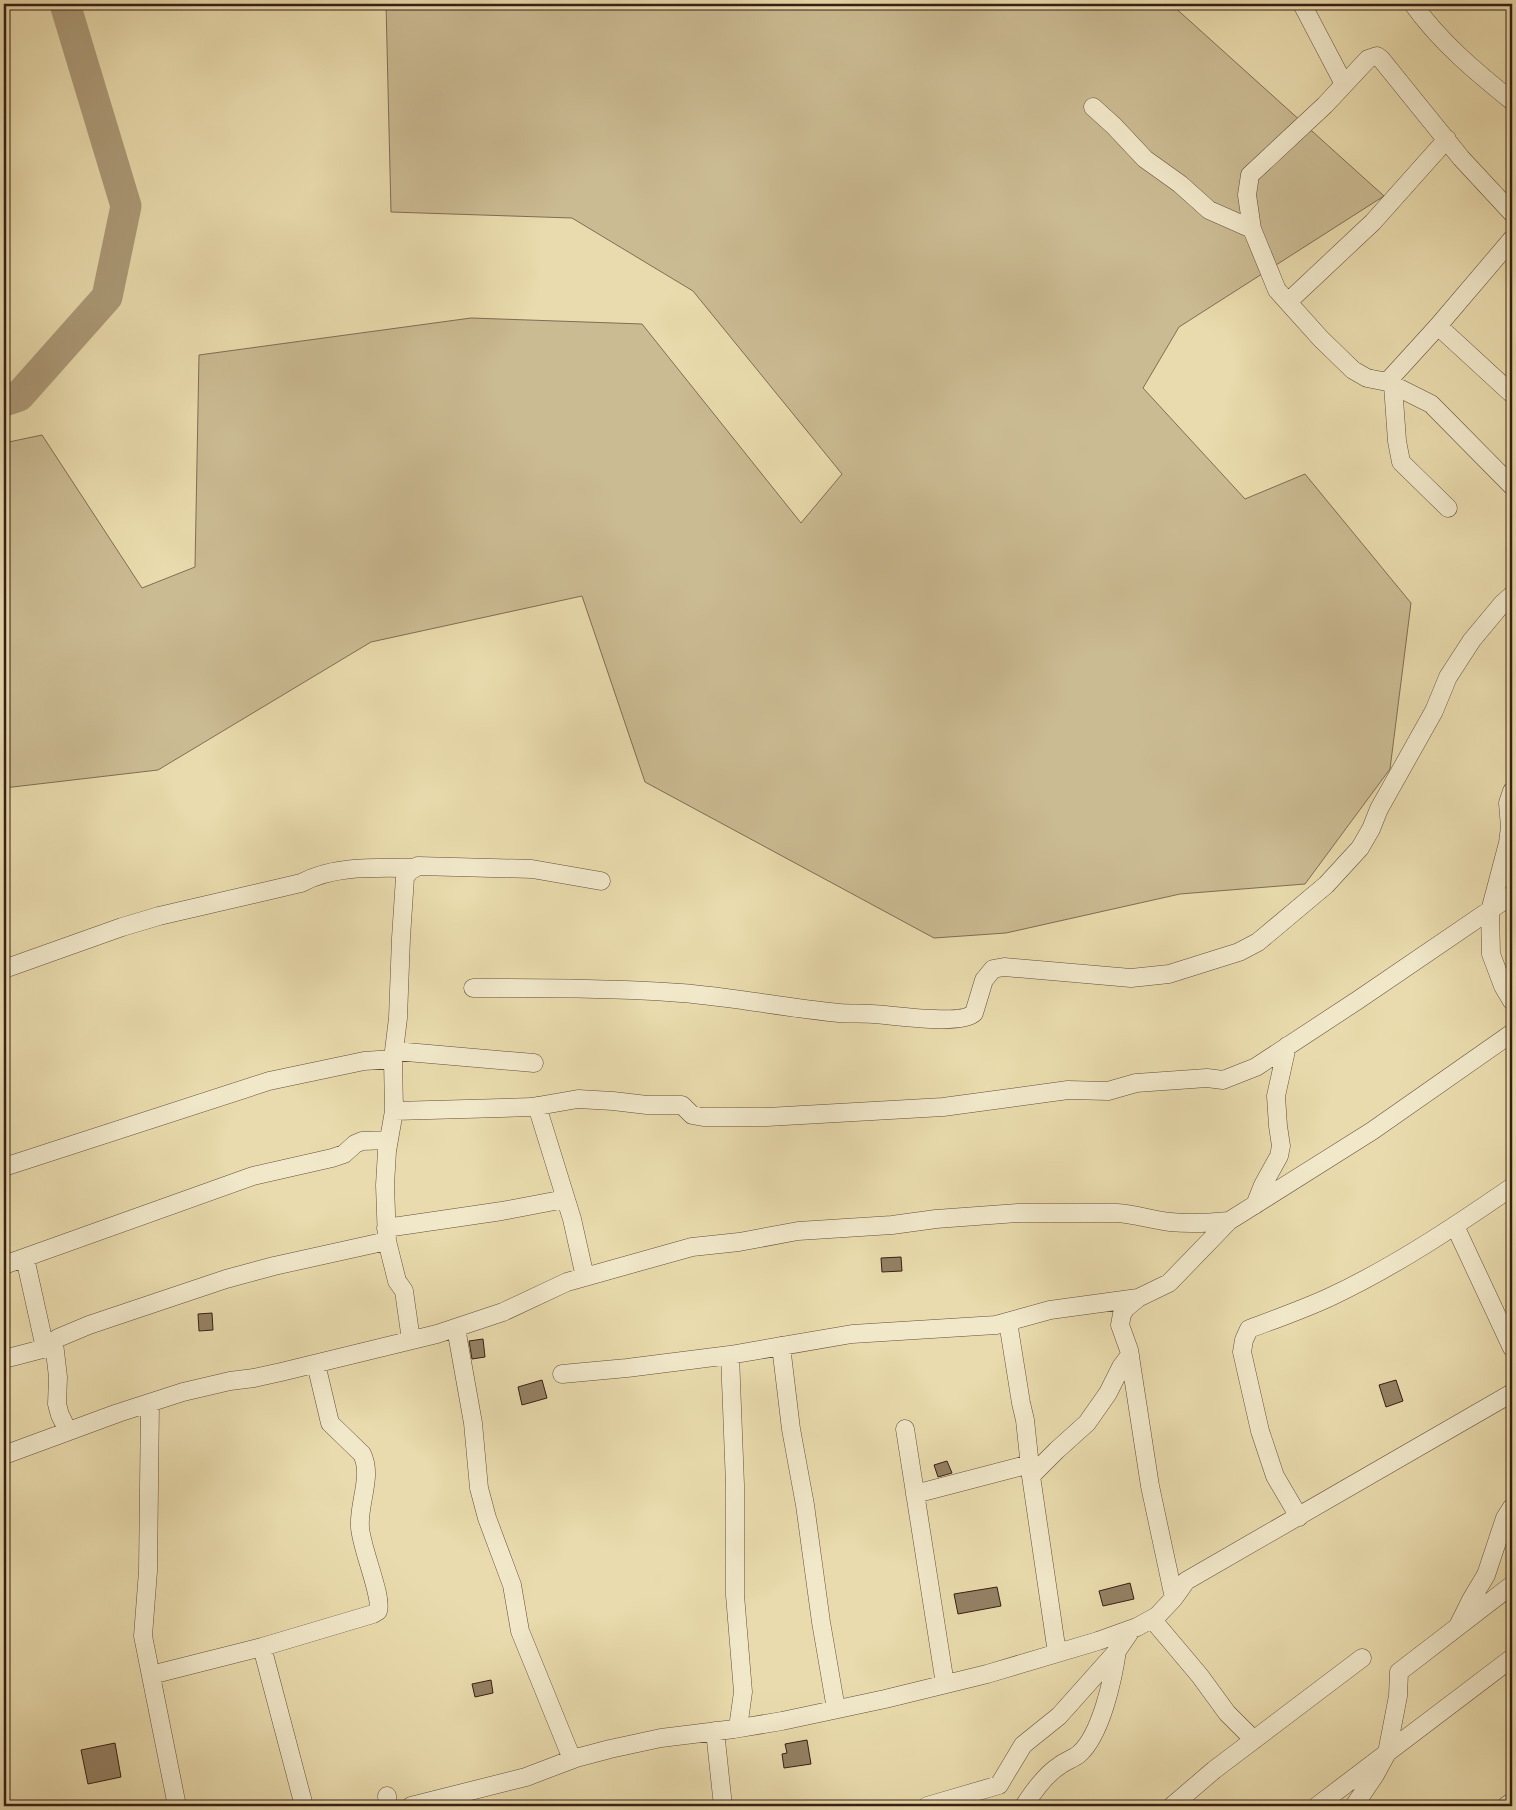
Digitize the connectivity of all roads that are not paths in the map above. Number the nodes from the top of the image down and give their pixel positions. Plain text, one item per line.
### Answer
1 (1302, 4) edge
2 (1413, 4) edge
3 (1344, 84) junction
4 (1512, 101) edge
5 (1093, 107) dead end
6 (1447, 139) junction
7 (1512, 213) edge
8 (1252, 229) junction
9 (1512, 239) edge
10 (1289, 301) junction
11 (1438, 326) junction
12 (1390, 383) junction
13 (1512, 394) edge
14 (1512, 486) edge
15 (1448, 508) dead end
16 (1512, 595) edge
17 (1512, 792) edge
18 (413, 868) junction
19 (602, 881) dead end
20 (1512, 895) edge
21 (1490, 911) junction
22 (4, 969) edge
23 (473, 988) dead end
24 (1512, 1001) edge
25 (1512, 1033) edge
26 (1287, 1046) junction
27 (394, 1055) junction
28 (534, 1063) dead end
29 (537, 1106) junction
30 (394, 1111) junction
31 (389, 1140) junction
32 (4, 1167) edge
33 (1512, 1187) edge
34 (565, 1199) junction
35 (1255, 1205) junction
36 (1229, 1222) junction
37 (1455, 1226) junction
38 (386, 1235) junction
39 (25, 1258) junction
40 (4, 1266) edge
41 (585, 1277) junction
42 (1138, 1298) junction
43 (1008, 1322) junction
44 (456, 1328) junction
45 (411, 1340) junction
46 (50, 1346) junction
47 (781, 1346) junction
48 (1512, 1348) edge
49 (1130, 1355) junction
50 (730, 1356) junction
51 (4, 1358) edge
52 (316, 1364) junction
53 (562, 1374) dead end
54 (1512, 1393) edge
55 (150, 1403) junction
56 (905, 1430) dead end
57 (68, 1431) junction
58 (4, 1455) edge
59 (1031, 1470) junction
60 (915, 1494) junction
61 (1512, 1507) edge
62 (1299, 1516) junction
63 (1512, 1585) edge
64 (1174, 1598) junction
65 (1152, 1619) junction
66 (1457, 1627) junction
67 (1132, 1629) junction
68 (262, 1647) junction
69 (1117, 1650) junction
70 (1057, 1653) junction
71 (1362, 1658) dead end
72 (1512, 1658) edge
73 (151, 1675) junction
74 (945, 1684) junction
75 (836, 1709) junction
76 (738, 1728) junction
77 (715, 1731) junction
78 (1254, 1740) junction
79 (1387, 1753) junction
80 (572, 1759) junction
81 (177, 1806) edge
82 (304, 1806) edge
83 (411, 1806) edge
84 (723, 1806) edge
85 (927, 1806) edge
86 (1024, 1806) edge
87 (1172, 1806) edge
88 (1317, 1806) edge
89 (1354, 1806) edge

1 - 3 street
2 - 4 street
3 - 6 street
3 - 8 street
5 - 8 street
6 - 7 street
6 - 10 street
8 - 10 street
9 - 11 street
10 - 12 street
11 - 12 street
11 - 13 street
12 - 14 street
12 - 15 street
16 - 23 street
17 - 21 street
18 - 19 street
18 - 22 street
18 - 27 street
20 - 21 street
21 - 24 street
21 - 26 street
25 - 35 street
26 - 29 street
26 - 35 street
27 - 28 street
27 - 30 street
27 - 32 street
29 - 30 street
29 - 34 street
30 - 31 street
31 - 38 street
31 - 39 street
33 - 37 street
34 - 38 street
34 - 41 street
35 - 36 street
36 - 41 street
36 - 42 street
37 - 48 street
37 - 62 street
38 - 45 street
38 - 46 street
39 - 40 street
39 - 46 street
41 - 44 street
42 - 43 street
42 - 49 street
43 - 47 street
43 - 59 street
44 - 45 street
44 - 80 street
45 - 52 street
46 - 51 street
46 - 57 street
47 - 50 street
47 - 75 street
49 - 59 street
49 - 64 street
50 - 53 street
50 - 76 street
52 - 55 street
52 - 68 street
54 - 62 street
55 - 57 street
55 - 73 street
56 - 60 street
57 - 58 street
59 - 60 street
59 - 70 street
60 - 74 street
61 - 66 street
62 - 64 street
63 - 66 street
64 - 65 street
65 - 67 street
65 - 78 street
66 - 79 street
67 - 69 street
67 - 70 street
68 - 73 street
68 - 82 street
69 - 85 street
69 - 86 street
70 - 74 street
71 - 78 street
72 - 79 street
73 - 81 street
74 - 75 street
75 - 76 street
76 - 77 street
77 - 80 street
77 - 84 street
78 - 87 street
79 - 88 street
79 - 89 street
80 - 83 street

